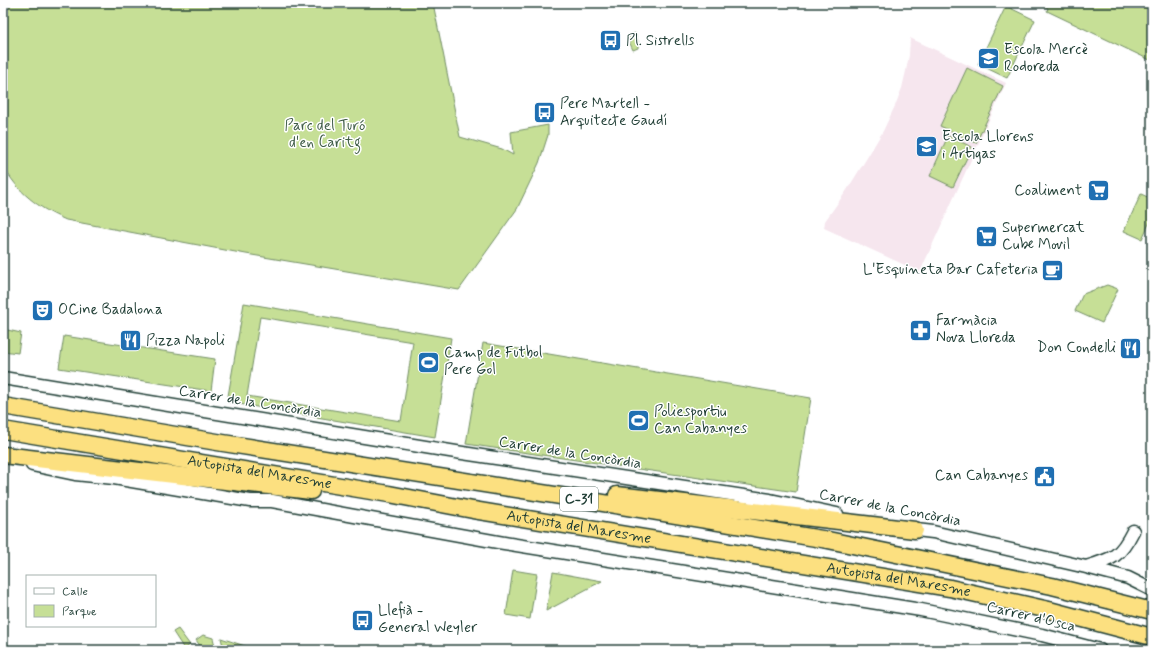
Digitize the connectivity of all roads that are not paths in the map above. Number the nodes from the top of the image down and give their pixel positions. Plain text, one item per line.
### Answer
1 (3, 378) edge
2 (3, 406) edge
3 (3, 430) edge
4 (3, 455) edge
5 (3, 460) edge
6 (389, 494) junction
7 (567, 497) junction
8 (915, 530) junction
9 (1132, 530) dead end
10 (1086, 567) junction
11 (1152, 590) edge
12 (1152, 611) edge
13 (1152, 637) edge
14 (1100, 650) edge

1 - 8 street, Carrer de la Concòrdia
2 - 7 highway, Autopista del Maresme / C-31
3 - 6 highway, Autopista del Maresme / C-31
4 - 6 highway
5 - 14 street, Carrer d'Osca
6 - 13 highway, Autopista del Maresme / C-31
7 - 8 highway
7 - 12 highway, Autopista del Maresme / C-31
8 - 10 street, Carrer de la Concòrdia
9 - 10 street
10 - 11 street, Carrer de la Concòrdia

